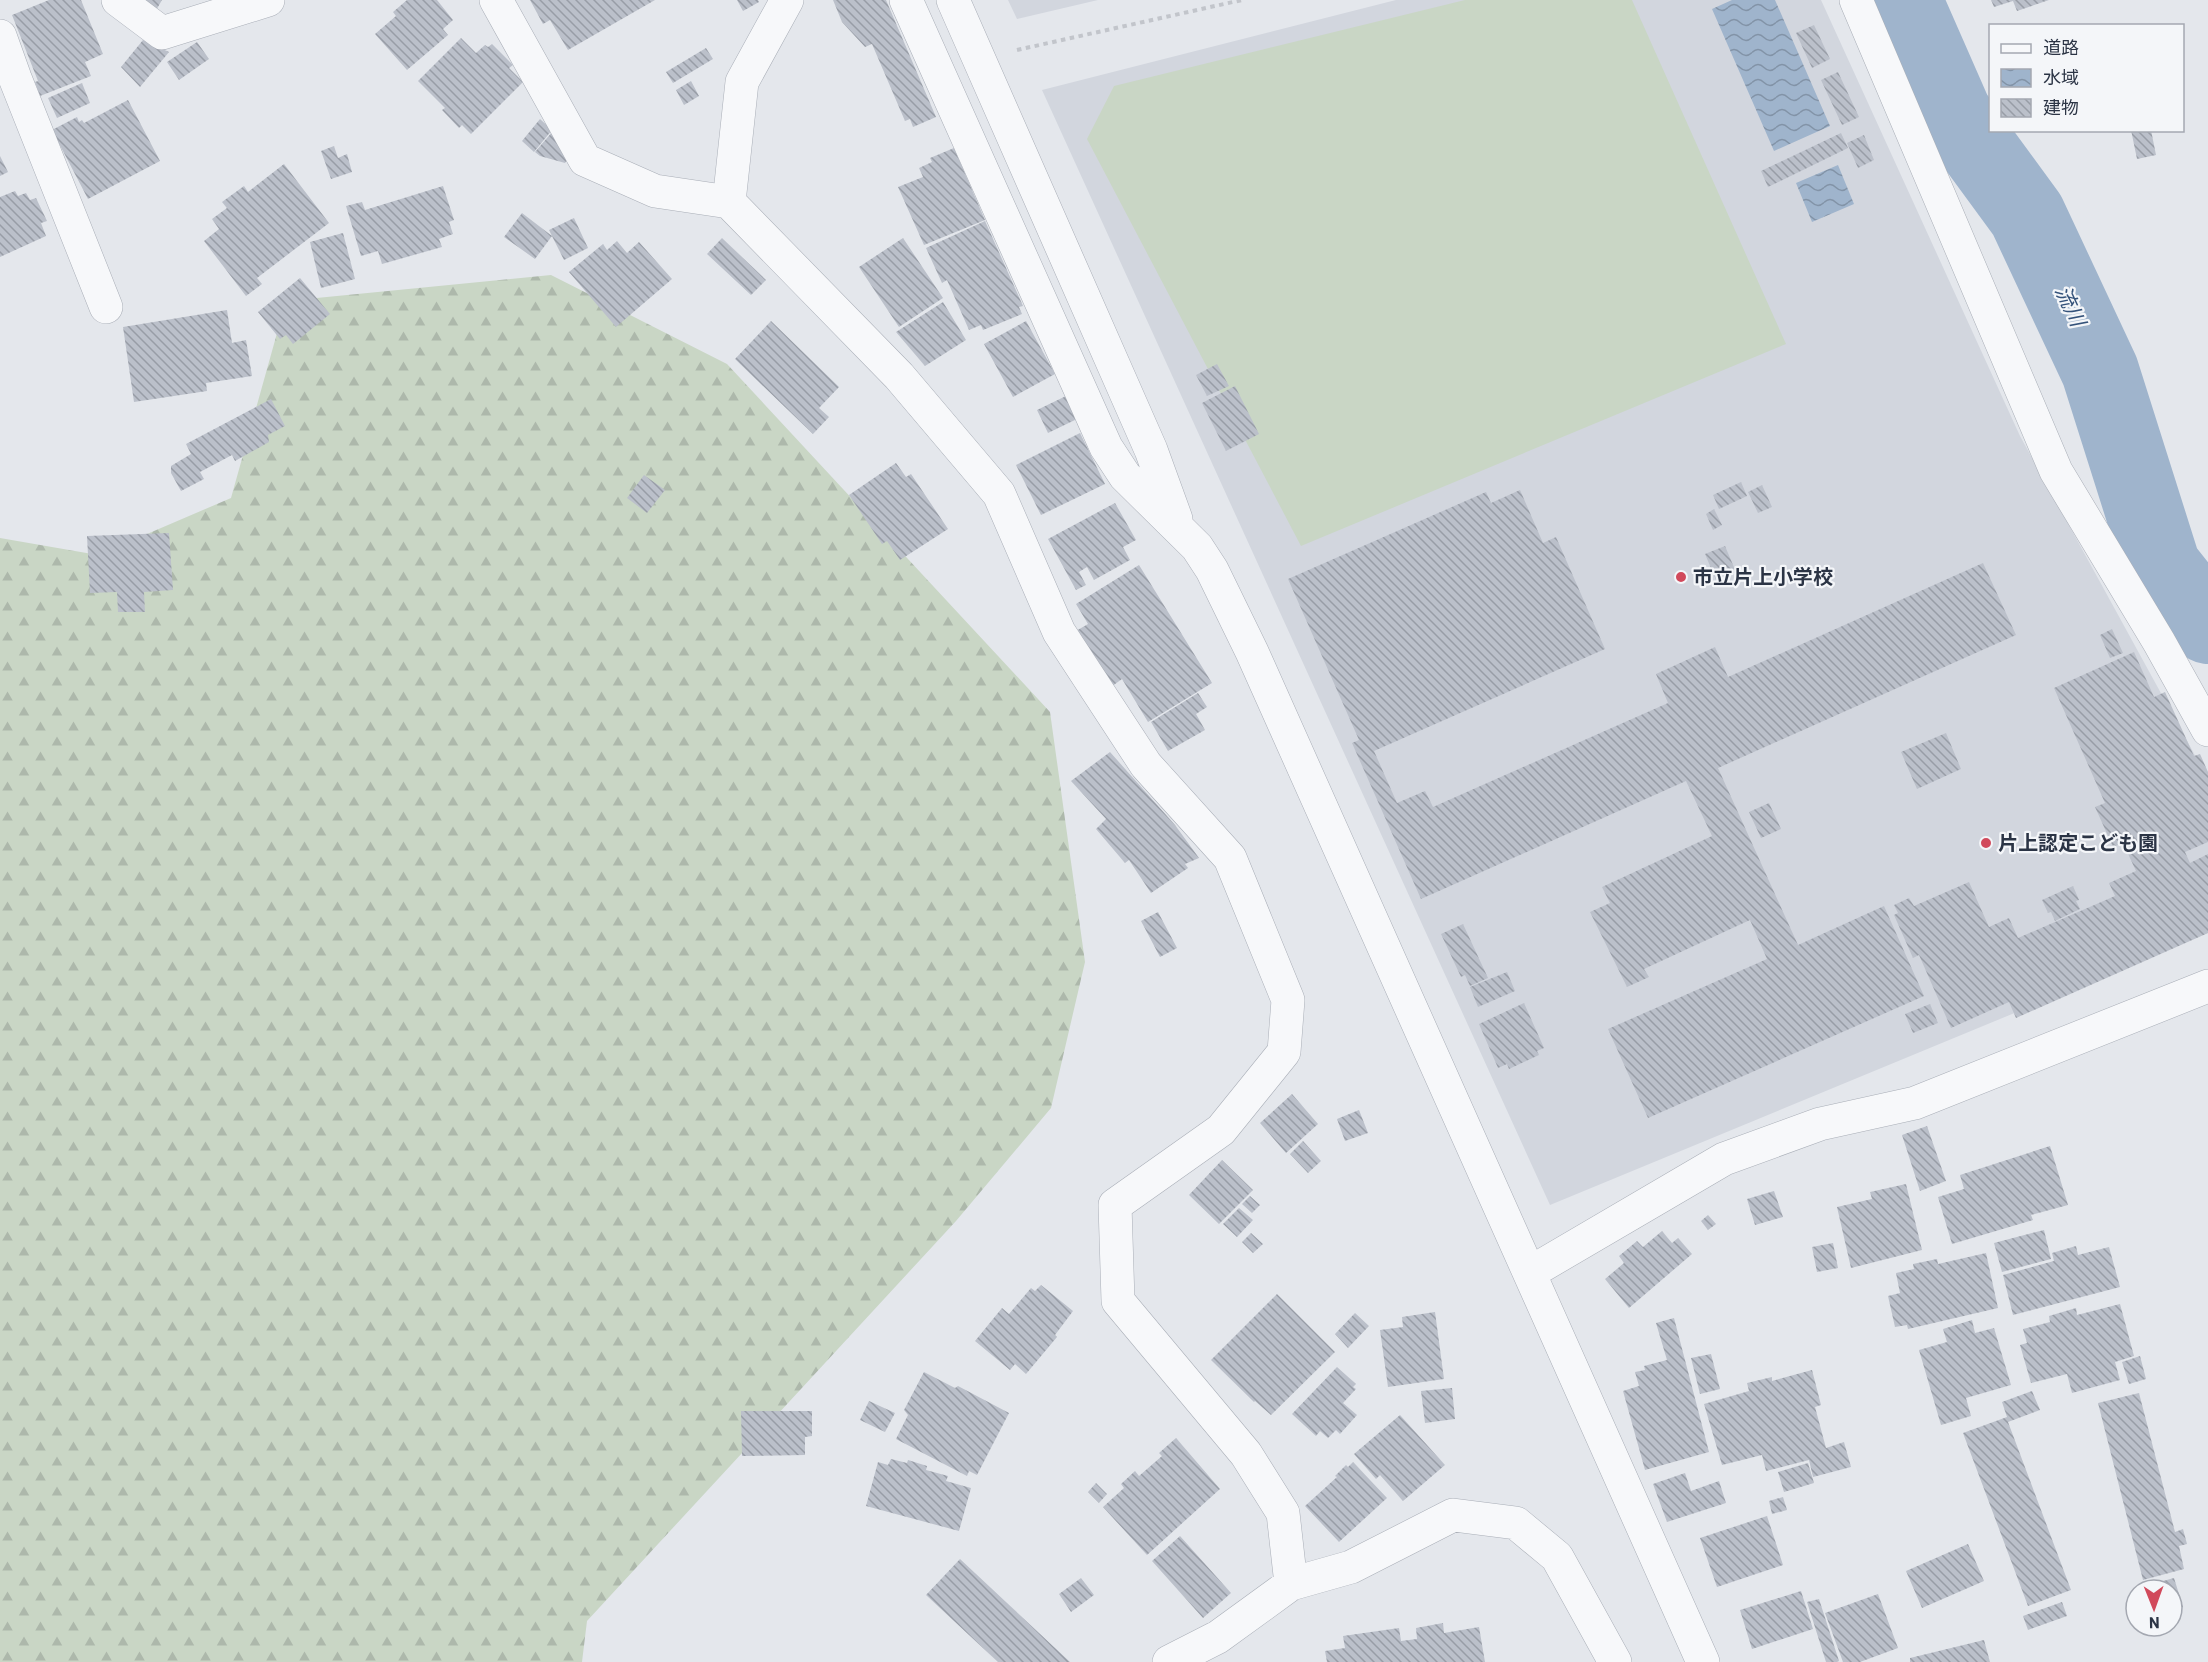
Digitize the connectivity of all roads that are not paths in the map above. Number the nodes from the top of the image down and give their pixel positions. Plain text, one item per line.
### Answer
1 (118, 0) edge
2 (268, 0) edge
3 (496, 0) edge
4 (787, 0) edge
5 (906, 0) edge
6 (953, 0) edge
7 (1856, 0) edge
8 (0, 36) edge
9 (729, 202) junction
10 (106, 307) dead end
11 (1178, 526) junction
12 (2208, 730) edge
13 (2208, 986) edge
14 (1531, 1272) junction
15 (1291, 1584) junction
16 (1169, 1662) edge
17 (1615, 1662) edge
18 (1703, 1662) edge

1 - 2 street
3 - 9 street
4 - 9 street
5 - 11 street
6 - 11 street
7 - 12 street
8 - 10 street
9 - 15 street
11 - 14 street
13 - 14 street
14 - 18 street
15 - 16 street
15 - 17 street

